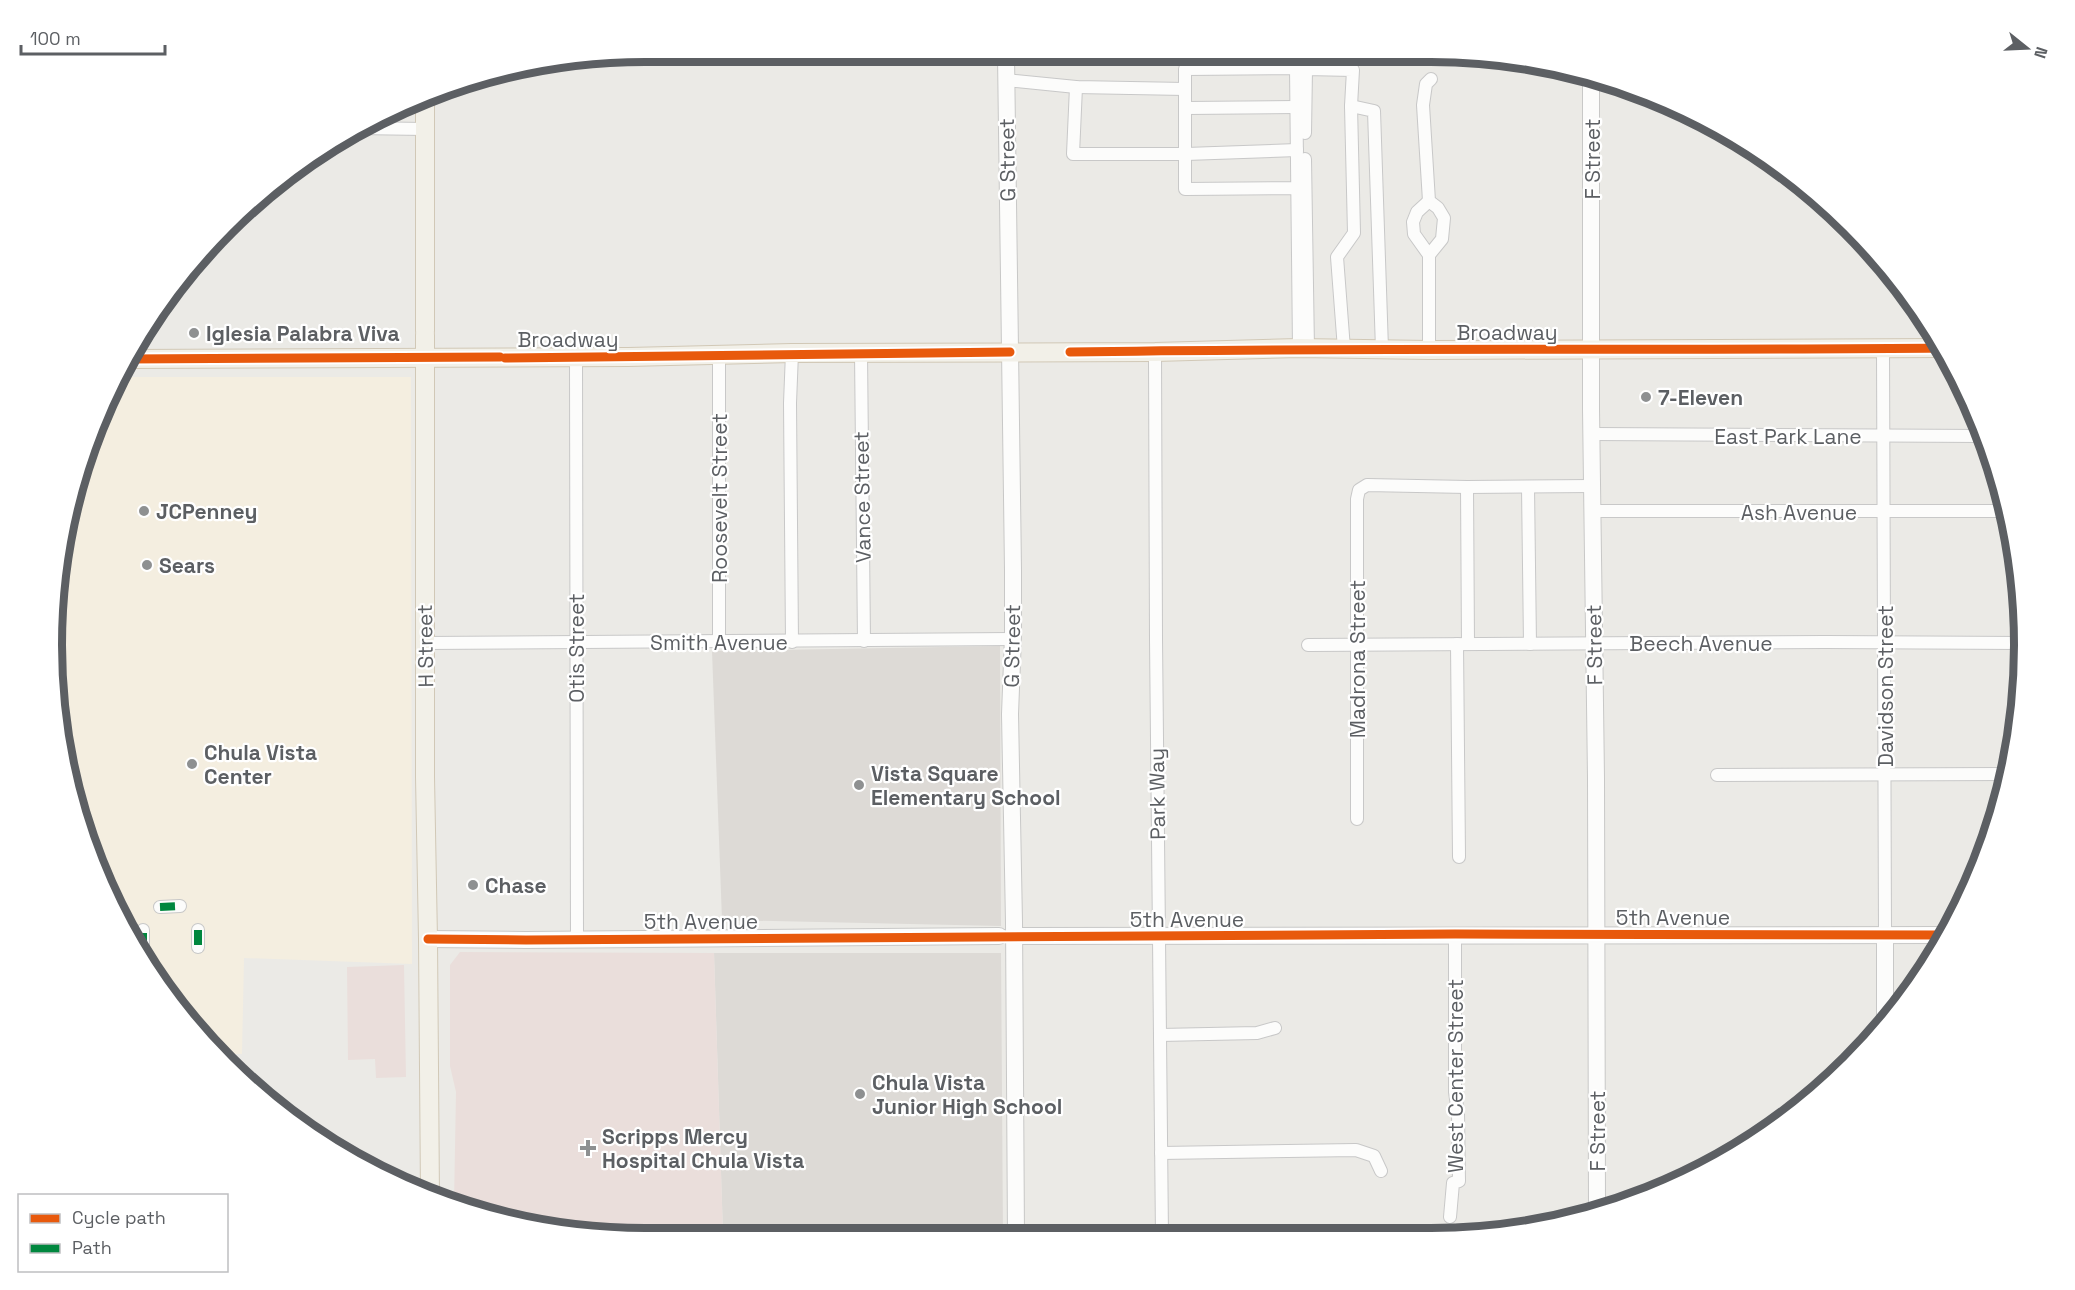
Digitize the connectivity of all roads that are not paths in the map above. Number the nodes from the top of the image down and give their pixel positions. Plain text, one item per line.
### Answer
1 (1006, 62) edge
2 (1431, 79) dead end
3 (1006, 80) junction
4 (1592, 84) edge
5 (1076, 87) junction
6 (1185, 89) junction
7 (424, 105) edge
8 (1296, 106) junction
9 (1351, 106) junction
10 (1186, 108) junction
11 (375, 128) edge
12 (425, 129) junction
13 (1297, 150) junction
14 (1186, 154) junction
15 (1296, 188) junction
16 (1429, 201) junction
17 (1429, 255) junction
18 (1932, 348) edge
19 (1303, 349) junction
20 (1344, 349) junction
21 (1382, 349) junction
22 (1592, 349) junction
23 (1883, 349) junction
24 (1429, 350) junction
25 (1010, 352) junction
26 (1155, 352) junction
27 (792, 353) junction
28 (861, 353) junction
29 (719, 354) junction
30 (425, 357) junction
31 (576, 357) junction
32 (137, 359) edge
33 (1593, 434) junction
34 (1884, 436) junction
35 (1975, 436) edge
36 (1592, 486) junction
37 (1467, 487) junction
38 (1528, 487) junction
39 (1998, 511) edge
40 (1593, 512) junction
41 (1883, 512) junction
42 (1013, 639) junction
43 (719, 641) junction
44 (864, 641) junction
45 (792, 642) junction
46 (1885, 642) junction
47 (426, 643) junction
48 (576, 643) junction
49 (1593, 643) junction
50 (2014, 643) edge
51 (1463, 644) junction
52 (1530, 644) junction
53 (1308, 645) dead end
54 (1358, 646) junction
55 (1886, 774) junction
56 (1999, 774) edge
57 (1717, 775) dead end
58 (1357, 819) dead end
59 (1459, 857) dead end
60 (180, 906) dead end
61 (160, 907) dead end
62 (143, 930) dead end
63 (198, 930) dead end
64 (1455, 934) junction
65 (1886, 935) junction
66 (1936, 935) edge
67 (1007, 936) junction
68 (1596, 936) junction
69 (1159, 937) junction
70 (429, 939) junction
71 (578, 939) junction
72 (142, 941) edge
73 (198, 947) dead end
74 (1885, 1010) edge
75 (1275, 1028) dead end
76 (1160, 1035) junction
77 (1161, 1153) junction
78 (1381, 1172) dead end
79 (430, 1187) edge
80 (1598, 1204) edge
81 (1450, 1217) dead end
82 (1016, 1228) edge
83 (1162, 1228) edge

1 - 3 street, G Street
2 - 16 street
3 - 5 street
3 - 25 street, G Street
4 - 22 street, F Street
5 - 6 street
5 - 14 street
6 - 8 street
6 - 10 street
7 - 12 main road, H Street
8 - 10 street
8 - 13 street
9 - 19 street
9 - 20 street
9 - 21 street
10 - 14 street
11 - 12 street
12 - 30 main road, H Street
13 - 14 street
13 - 15 street
14 - 15 street
15 - 19 street
16 - 17 street
16 - 17 street
17 - 24 street
18 - 23 main road, Broadway
19 - 20 main road, Broadway
19 - 26 main road, Broadway
20 - 21 main road, Broadway
21 - 24 main road, Broadway
22 - 23 main road, Broadway
22 - 24 main road, Broadway
22 - 33 street, F Street
23 - 34 street, Davidson Street
25 - 26 main road, Broadway
25 - 28 main road, Broadway
25 - 42 street, G Street
26 - 69 street, Park Way
27 - 28 main road, Broadway
27 - 29 main road, Broadway
27 - 45 street
28 - 44 street, Vance Street
29 - 31 main road, Broadway
29 - 43 street, Roosevelt Street
30 - 31 main road, Broadway
30 - 32 main road, Broadway
30 - 47 main road, H Street
31 - 48 street, Otis Street
33 - 34 street, East Park Lane
33 - 36 street, F Street
34 - 35 street, East Park Lane
34 - 41 street, Davidson Street
36 - 38 street
36 - 40 street, F Street
37 - 38 street
37 - 51 street
37 - 54 street, Madrona Street
38 - 52 street
39 - 41 street, Ash Avenue
40 - 41 street, Ash Avenue
40 - 49 street, F Street
41 - 46 street, Davidson Street
42 - 44 street, Smith Avenue
42 - 67 street, G Street
43 - 45 street, Smith Avenue
43 - 48 street, Smith Avenue
44 - 45 street, Smith Avenue
46 - 49 street, Beech Avenue
46 - 50 street, Beech Avenue
46 - 55 street, Davidson Street
47 - 48 street, Smith Avenue
47 - 70 main road, H Street
48 - 71 street, Otis Street
49 - 52 street, Beech Avenue
49 - 68 street, F Street
51 - 52 street, Beech Avenue
51 - 54 street, Beech Avenue
51 - 59 street
53 - 54 street, Beech Avenue
54 - 58 street, Madrona Street
55 - 56 street
55 - 57 street
55 - 65 street, Davidson Street
60 - 61 street
62 - 72 street
63 - 73 street
64 - 68 street, 5th Avenue
64 - 69 street, 5th Avenue
64 - 81 street, West Center Street
65 - 66 street, 5th Avenue
65 - 68 street, 5th Avenue
65 - 74 street, Davidson Street
67 - 69 street, 5th Avenue
67 - 71 street, 5th Avenue
67 - 82 street, G Street
68 - 80 street, F Street
69 - 76 street, Park Way
70 - 71 street, 5th Avenue
70 - 79 main road, H Street
75 - 76 street
76 - 77 street, Park Way
77 - 78 street
77 - 83 street, Park Way

